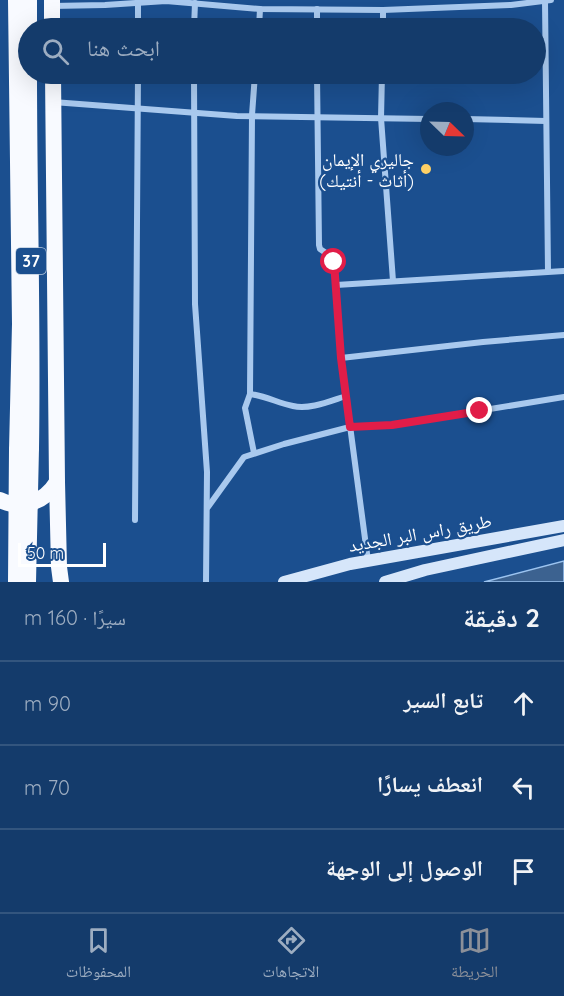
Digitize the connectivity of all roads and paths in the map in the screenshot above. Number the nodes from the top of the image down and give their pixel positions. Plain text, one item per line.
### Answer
1 (16, 0) edge
2 (29, 0) edge
3 (269, 0) edge
4 (326, 0) edge
5 (427, 0) edge
6 (551, 0) edge
7 (545, 1) edge
8 (138, 2) junction
9 (52, 3) edge
10 (195, 3) junction
11 (221, 3) edge
12 (427, 8) junction
13 (260, 9) junction
14 (269, 9) junction
15 (317, 9) junction
16 (326, 9) junction
17 (383, 10) junction
18 (29, 18) edge
19 (138, 18) edge
20 (194, 18) edge
21 (260, 18) edge
22 (317, 18) edge
23 (383, 18) edge
24 (545, 18) edge
25 (29, 84) edge
26 (52, 84) edge
27 (138, 84) edge
28 (194, 84) edge
29 (254, 84) edge
30 (317, 84) edge
31 (382, 84) edge
32 (546, 84) edge
33 (53, 102) junction
34 (138, 108) junction
35 (193, 113) junction
36 (252, 115) junction
37 (316, 117) junction
38 (381, 118) junction
39 (420, 119) edge
40 (474, 120) edge
41 (546, 121) junction
42 (564, 270) edge
43 (548, 271) junction
44 (393, 281) junction
45 (336, 285) junction
46 (564, 335) edge
47 (341, 358) junction
48 (250, 394) junction
49 (346, 396) junction
50 (564, 397) edge
51 (350, 427) junction
52 (24, 449) junction
53 (255, 453) junction
54 (57, 482) junction
55 (0, 500) edge
56 (207, 507) junction
57 (135, 520) dead end
58 (564, 526) edge
59 (564, 540) edge
60 (368, 561) junction
61 (302, 580) edge
62 (16, 582) edge
63 (28, 582) edge
64 (61, 582) edge
65 (206, 582) edge
66 (284, 582) edge
67 (385, 582) edge

1 - 52 highway, 37
2 - 18 highway
3 - 14 street
4 - 16 street
5 - 12 street
6 - 7 street
7 - 12 street
7 - 24 street
8 - 9 street
8 - 10 street
8 - 19 street
10 - 11 street
10 - 20 street
11 - 13 street
12 - 17 street
13 - 14 street
13 - 21 street
14 - 15 street
15 - 16 street
15 - 22 street
16 - 17 street
17 - 23 street
25 - 52 highway, 37
26 - 33 highway
27 - 34 street
28 - 35 street
29 - 36 street
30 - 37 street
31 - 38 street
32 - 41 street
33 - 34 street
33 - 54 highway
34 - 35 street
34 - 57 street
35 - 36 street
35 - 56 street
36 - 37 street
36 - 48 street
37 - 38 street
37 - 45 street
38 - 39 street
38 - 44 street
40 - 41 street
41 - 43 street
42 - 43 street
43 - 44 street
44 - 45 street
45 - 47 street
46 - 47 street
47 - 49 street
48 - 49 street
48 - 53 street
49 - 51 street
50 - 51 street
51 - 53 street
51 - 60 street
52 - 62 highway, 37, bridge
52 - 63 highway, 37, bridge
53 - 56 street
54 - 55 highway
54 - 64 highway
56 - 65 street
58 - 60 main road, طريق راس البر الجديد
59 - 67 main road, طريق راس البر الجديد
60 - 61 main road, طريق راس البر الجديد
61 - 66 main road, طريق راس البر الجديد

